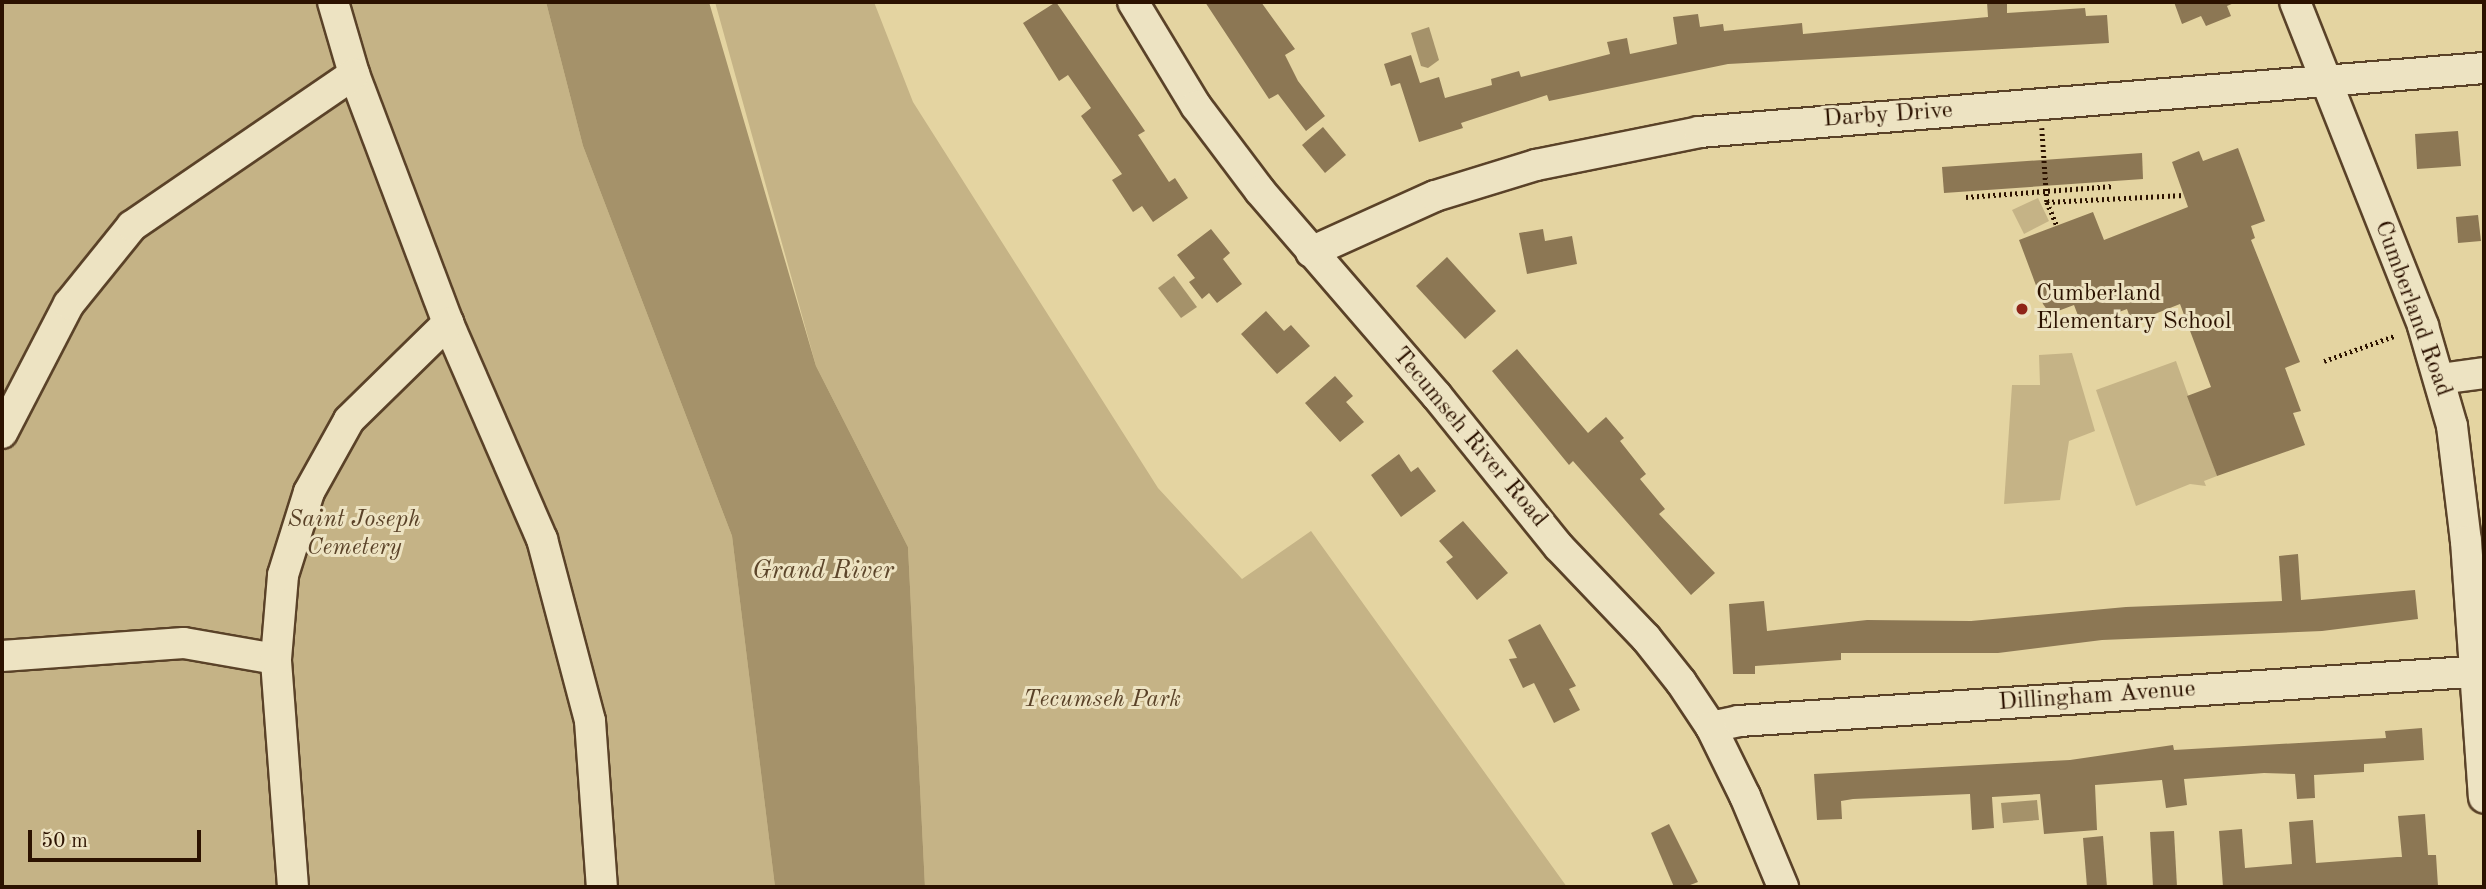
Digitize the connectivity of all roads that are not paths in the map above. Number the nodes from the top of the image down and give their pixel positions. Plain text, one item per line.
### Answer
1 (333, 2) edge
2 (1133, 2) edge
3 (2295, 2) edge
4 (2484, 68) edge
5 (354, 74) junction
6 (2325, 85) junction
7 (1311, 252) junction
8 (448, 323) junction
9 (2484, 373) edge
10 (2440, 379) junction
11 (2, 433) edge
12 (2, 656) edge
13 (276, 659) junction
14 (2480, 671) edge
15 (1711, 727) junction
16 (2484, 797) edge
17 (293, 887) edge
18 (602, 887) edge
19 (1783, 887) edge

1 - 5 street
2 - 7 street, Tecumseh River Road
3 - 6 street, Cumberland Road
4 - 6 street, Darby Drive
5 - 8 street
5 - 11 street
6 - 7 street, Darby Drive
6 - 10 street, Cumberland Road
7 - 15 street, Tecumseh River Road
8 - 13 street
8 - 18 street
9 - 10 street
10 - 14 street, Cumberland Road
12 - 13 street
13 - 17 street
14 - 15 street, Dillingham Avenue
14 - 16 street, Cumberland Road
15 - 19 street, Tecumseh River Road

